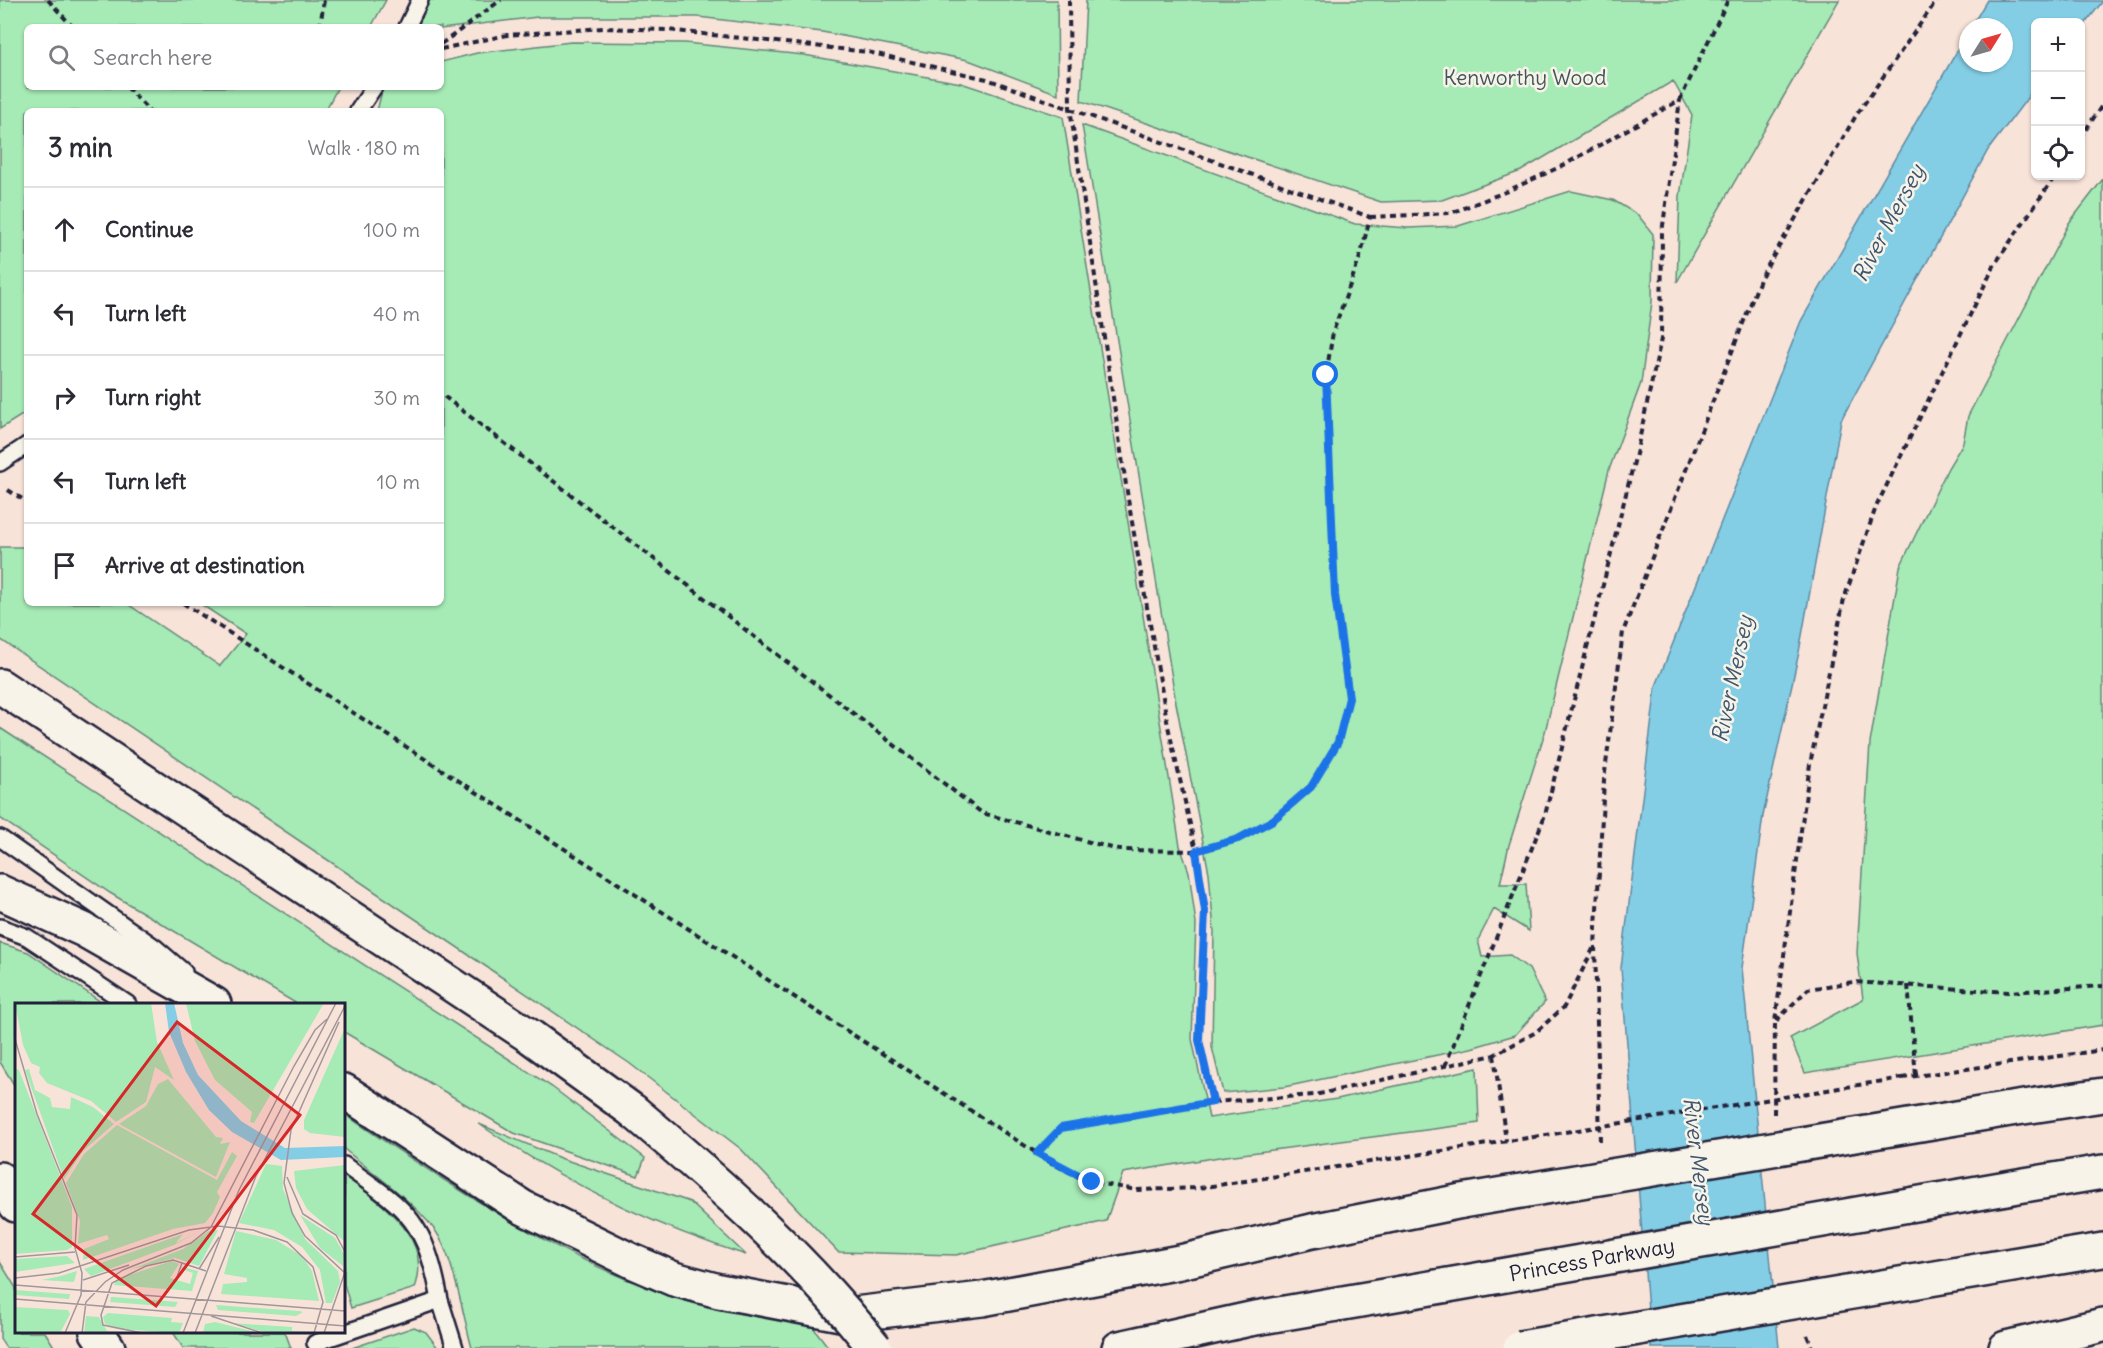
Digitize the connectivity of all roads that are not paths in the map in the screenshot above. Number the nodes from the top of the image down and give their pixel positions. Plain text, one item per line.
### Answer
1 (420, 0) edge
2 (408, 24) edge
3 (372, 90) edge
4 (360, 108) edge
5 (24, 447) edge
6 (0, 463) edge
7 (0, 686) edge
8 (0, 838) edge
9 (0, 892) edge
10 (0, 927) edge
11 (125, 1003) edge
12 (211, 1003) edge
13 (220, 1003) edge
14 (345, 1092) edge
15 (2103, 1095) edge
16 (345, 1166) edge
17 (2103, 1172) edge
18 (0, 1179) edge
19 (15, 1203) edge
20 (2103, 1250) edge
21 (440, 1300) junction
22 (2103, 1325) edge
23 (98, 1333) edge
24 (344, 1333) edge
25 (345, 1333) edge
26 (315, 1343) dead end
27 (108, 1348) edge
28 (455, 1348) edge
29 (875, 1348) edge
30 (1119, 1348) edge
31 (1520, 1348) edge
32 (2006, 1348) edge

1 - 2 lane
3 - 4 lane
5 - 6 lane
7 - 29 highway, bridge
8 - 13 lane
9 - 12 highway
10 - 11 lane
14 - 15 highway, bridge
16 - 21 lane
17 - 30 highway, Princess Parkway, bridge
18 - 19 highway
20 - 31 highway, bridge
21 - 25 lane
21 - 28 lane
22 - 32 highway
23 - 27 highway
24 - 26 lane

